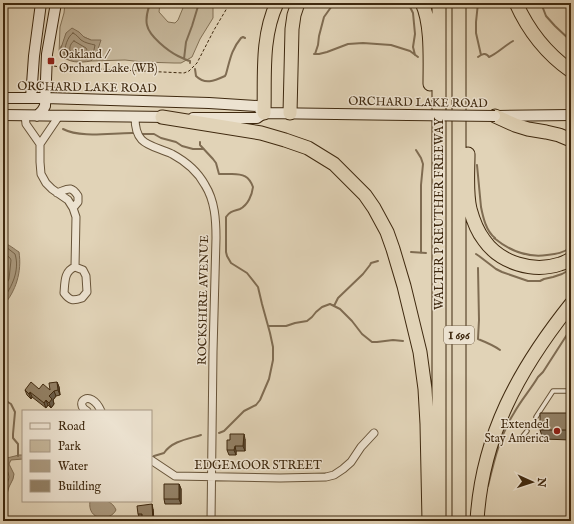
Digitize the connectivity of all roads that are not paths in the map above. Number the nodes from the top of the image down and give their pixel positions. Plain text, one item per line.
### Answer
1 (42, 3) edge
2 (56, 3) edge
3 (278, 3) edge
4 (298, 3) edge
5 (422, 3) edge
6 (439, 3) edge
7 (459, 3) edge
8 (467, 3) edge
9 (516, 3) edge
10 (571, 71) edge
11 (41, 74) junction
12 (3, 98) edge
13 (31, 98) junction
14 (45, 98) junction
15 (152, 101) junction
16 (264, 113) junction
17 (290, 113) junction
18 (3, 115) edge
19 (571, 115) edge
20 (25, 116) junction
21 (37, 116) junction
22 (59, 116) junction
23 (495, 116) junction
24 (135, 117) junction
25 (157, 117) junction
26 (571, 140) edge
27 (40, 144) junction
28 (57, 192) junction
29 (73, 208) junction
30 (571, 259) edge
31 (75, 267) junction
32 (571, 304) edge
33 (439, 365) junction
34 (571, 391) edge
35 (85, 410) edge
36 (100, 410) edge
37 (539, 413) junction
38 (544, 413) edge
39 (536, 417) dead end
40 (527, 431) dead end
41 (374, 432) dead end
42 (523, 436) dead end
43 (152, 461) edge
44 (212, 478) junction
45 (211, 521) edge
46 (429, 521) edge
47 (439, 521) edge
48 (459, 521) edge
49 (477, 521) edge

1 - 11 main road
2 - 11 main road
3 - 16 highway
4 - 17 highway
5 - 33 highway
6 - 33 highway, WALTER P REUTHER FREEWAY / I 696
7 - 48 highway, WALTER P REUTHER FREEWAY / I 696
8 - 30 highway
9 - 10 highway
11 - 13 main road
11 - 14 main road
12 - 13 main road, ORCHARD LAKE ROAD
13 - 14 main road, ORCHARD LAKE ROAD
14 - 15 main road, ORCHARD LAKE ROAD
14 - 21 main road
15 - 16 main road, ORCHARD LAKE ROAD
15 - 25 main road
16 - 17 main road, ORCHARD LAKE ROAD
16 - 25 main road, ORCHARD LAKE ROAD
17 - 23 main road, ORCHARD LAKE ROAD, bridge
18 - 20 main road, ORCHARD LAKE ROAD
19 - 23 main road, ORCHARD LAKE ROAD
20 - 21 main road, ORCHARD LAKE ROAD
20 - 27 street
21 - 22 main road, ORCHARD LAKE ROAD
22 - 24 main road, ORCHARD LAKE ROAD
22 - 27 street
23 - 26 highway
24 - 25 main road, ORCHARD LAKE ROAD
24 - 44 street, ROCKSHIRE AVENUE
25 - 46 highway
27 - 28 street
28 - 29 street
28 - 29 street
29 - 31 street
31 - 31 street
32 - 49 highway
33 - 47 highway, WALTER P REUTHER FREEWAY / I 696
34 - 37 lane
35 - 36 street
37 - 38 lane
37 - 39 lane
40 - 42 lane
41 - 44 street, EDGEMOOR STREET
43 - 44 street, EDGEMOOR STREET
44 - 45 street, ROCKSHIRE AVENUE

